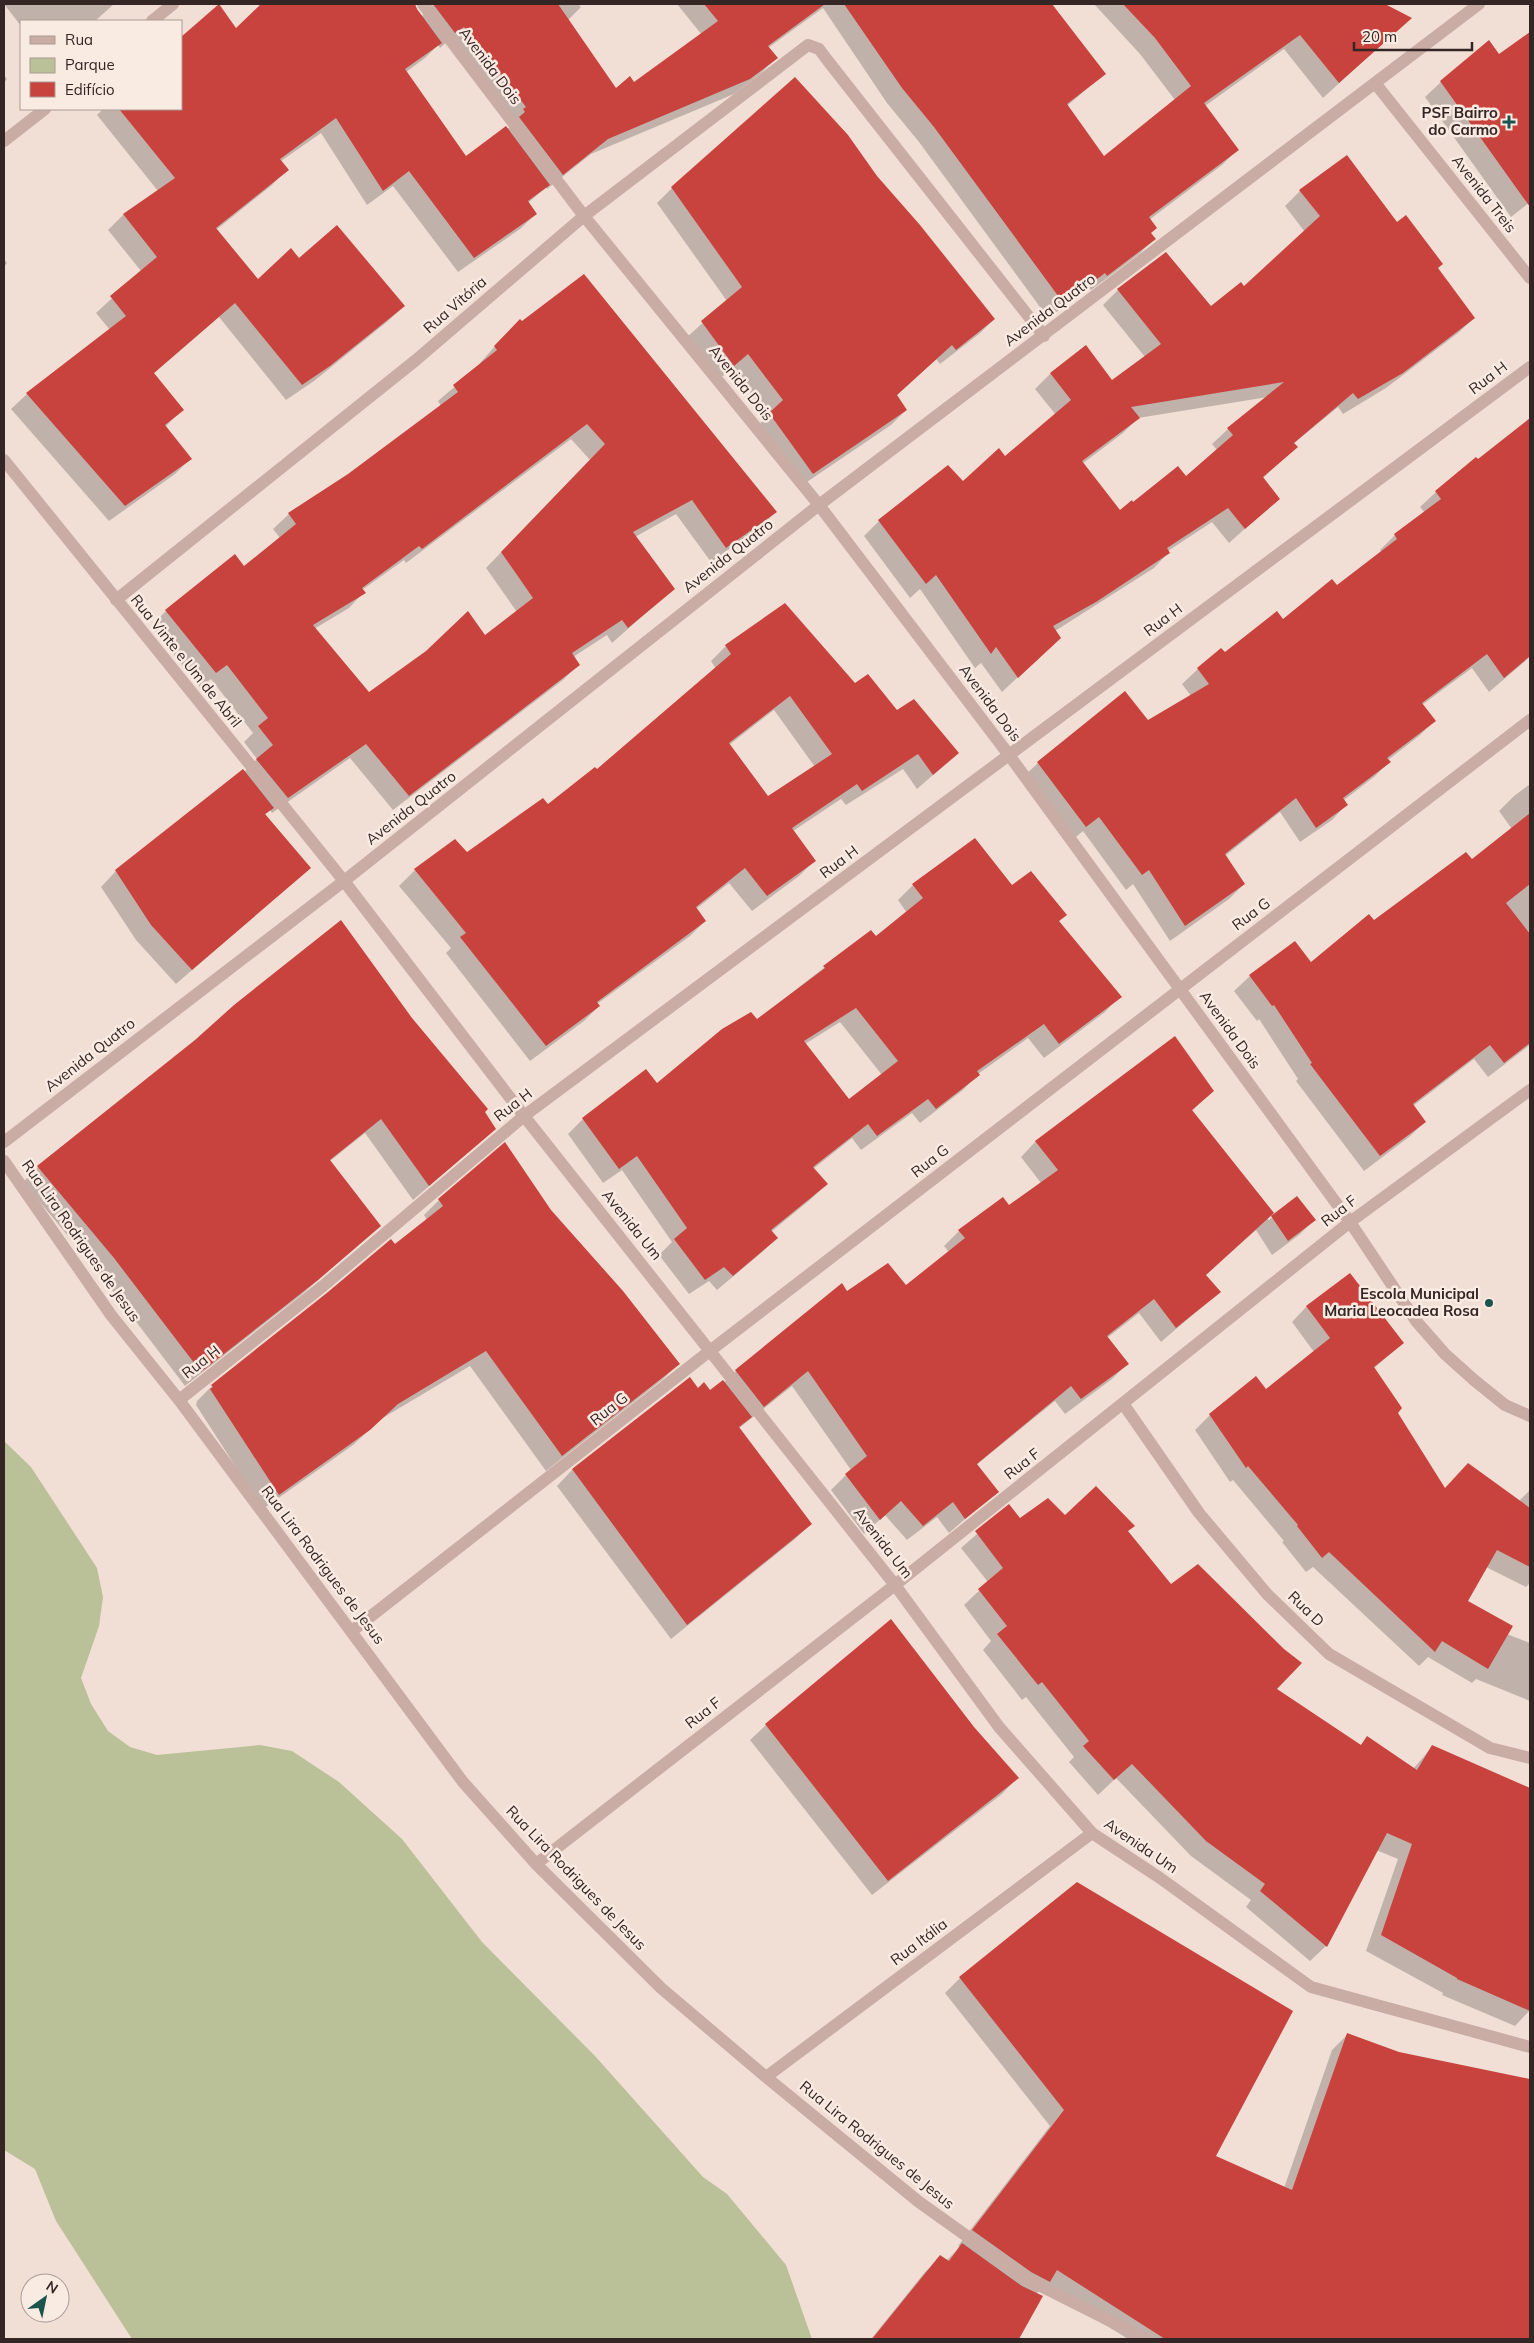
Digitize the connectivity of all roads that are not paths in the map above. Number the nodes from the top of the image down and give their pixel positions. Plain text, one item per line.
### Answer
1 (173, 4) edge
2 (423, 4) edge
3 (1479, 4) edge
4 (153, 20) edge
5 (1375, 83) junction
6 (44, 110) edge
7 (4, 141) edge
8 (584, 216) junction
9 (1530, 278) edge
10 (1044, 336) junction
11 (1530, 367) edge
12 (4, 460) edge
13 (819, 505) junction
14 (116, 600) junction
15 (1530, 720) edge
16 (1009, 755) junction
17 (344, 881) junction
18 (1180, 989) junction
19 (1530, 1090) edge
20 (524, 1116) junction
21 (4, 1142) edge
22 (4, 1161) edge
23 (1350, 1222) junction
24 (711, 1350) junction
25 (179, 1400) junction
26 (1124, 1404) junction
27 (1530, 1416) edge
28 (895, 1585) junction
29 (352, 1631) junction
30 (1530, 1758) edge
31 (1092, 1833) junction
32 (536, 1864) junction
33 (1530, 2047) edge
34 (766, 2077) junction
35 (1146, 2339) edge

1 - 4 street
2 - 8 street, Avenida Dois
3 - 5 street, Avenida Quatro
5 - 9 street, Avenida Treis
5 - 10 street, Avenida Quatro
6 - 7 street
8 - 10 street, Rua Vitória
8 - 13 street, Avenida Dois
8 - 14 street, Rua Vitória
10 - 13 street, Avenida Quatro
11 - 16 street, Rua H
12 - 14 street, Rua Vinte e Um de Abril
13 - 16 street, Avenida Dois
13 - 17 street, Avenida Quatro
14 - 17 street, Rua Vinte e Um de Abril
15 - 18 street, Rua G
16 - 18 street, Avenida Dois
16 - 20 street, Rua H
17 - 20 street, Avenida Um
17 - 21 street, Avenida Quatro
18 - 23 street, Avenida Dois
18 - 24 street, Rua G
19 - 23 street, Rua F
20 - 24 street, Avenida Um
20 - 25 street, Rua H
22 - 25 street, Rua Lira Rodrigues de Jesus
23 - 26 street, Rua F
23 - 27 street, Avenida Dois
24 - 28 street, Avenida Um
24 - 29 street, Rua G
25 - 29 street, Rua Lira Rodrigues de Jesus
26 - 28 street, Rua F
26 - 30 street, Rua D
28 - 31 street, Avenida Um
28 - 32 street, Rua F
29 - 32 street, Rua Lira Rodrigues de Jesus
31 - 33 street, Avenida Um
31 - 34 street, Rua Itália
32 - 34 street, Rua Lira Rodrigues de Jesus
34 - 35 street, Rua Lira Rodrigues de Jesus

